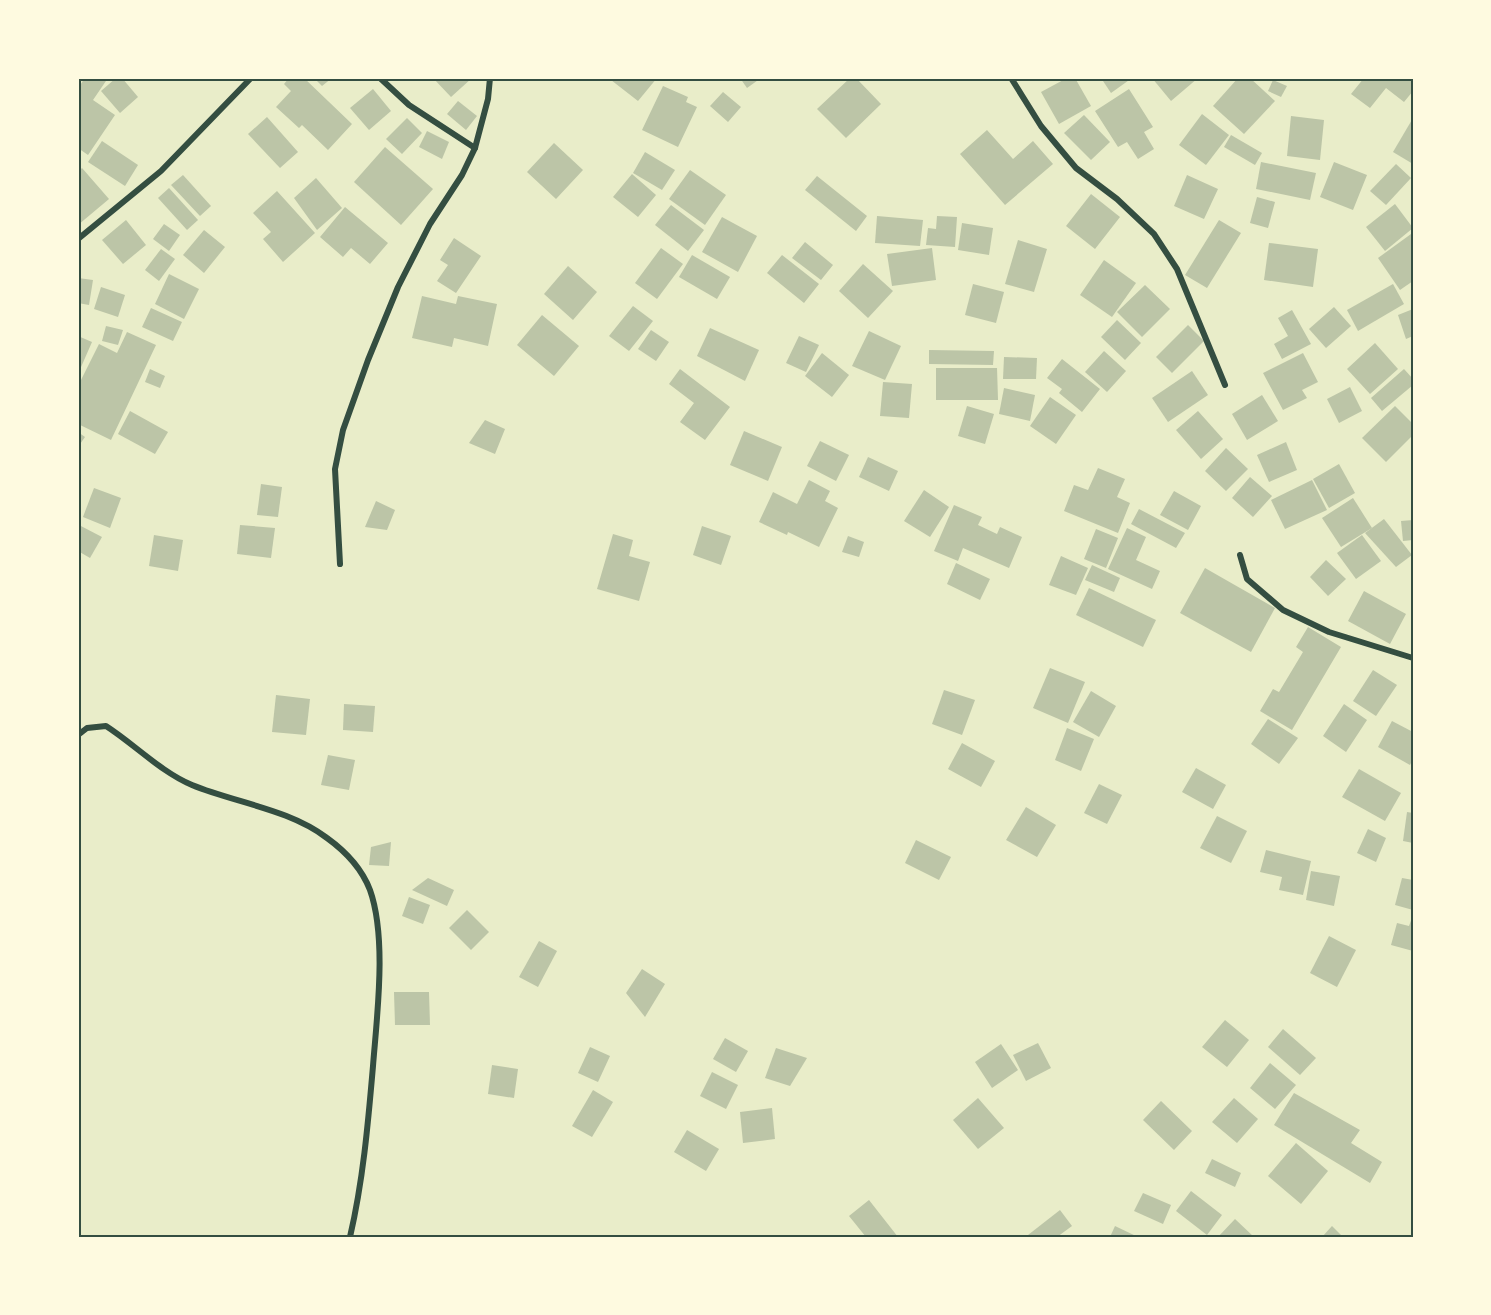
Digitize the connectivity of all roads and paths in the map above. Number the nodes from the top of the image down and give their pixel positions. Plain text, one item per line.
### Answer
1 (251, 78) edge
2 (380, 78) edge
3 (490, 78) edge
4 (1011, 78) edge
5 (476, 148) junction
6 (78, 239) edge
7 (1225, 385) dead end
8 (1240, 555) dead end
9 (340, 564) dead end
10 (1413, 658) edge
11 (78, 735) edge
12 (350, 1237) edge

1 - 6 street
2 - 5 street
3 - 5 street
4 - 7 street
5 - 9 street
8 - 10 street
11 - 12 street

